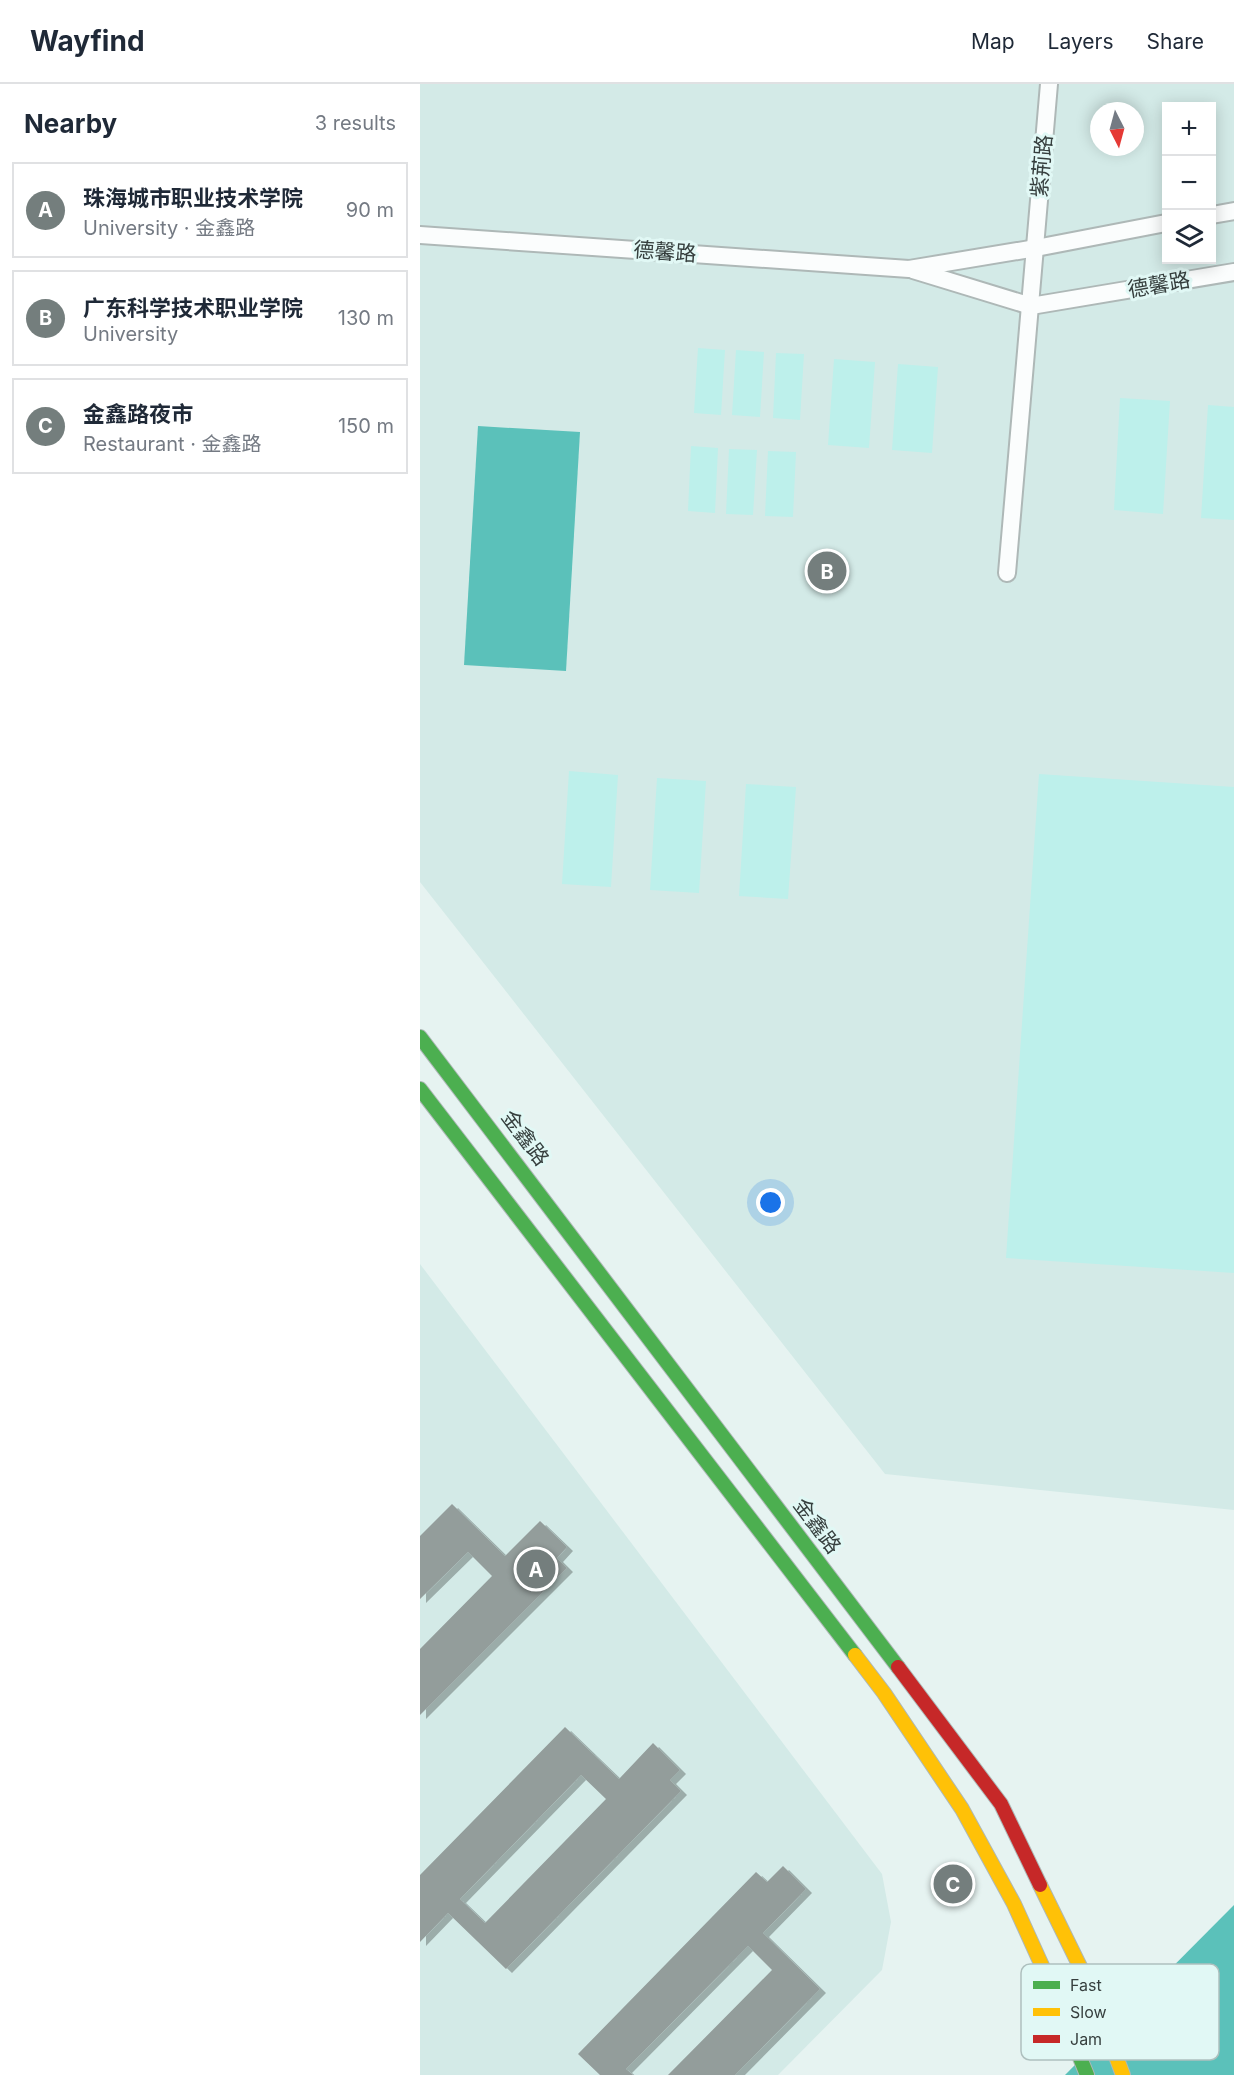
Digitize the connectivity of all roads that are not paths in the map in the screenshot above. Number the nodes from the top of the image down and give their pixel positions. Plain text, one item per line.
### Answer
1 (1049, 84) edge
2 (1234, 211) edge
3 (1216, 214) edge
4 (1162, 225) edge
5 (420, 235) edge
6 (1036, 248) junction
7 (909, 269) junction
8 (1234, 272) edge
9 (1031, 306) junction
10 (1007, 573) dead end
11 (420, 1037) edge
12 (420, 1089) edge
13 (1041, 1964) edge
14 (1079, 1964) edge
15 (1082, 2060) edge
16 (1117, 2060) edge
17 (1087, 2075) edge
18 (1123, 2075) edge

1 - 6 lane, 紫荊路
2 - 3 lane
4 - 6 lane, 德馨路
5 - 7 lane, 德馨路
6 - 7 lane, 德馨路
6 - 9 lane, 紫荊路
7 - 9 lane, 德馨路
8 - 9 lane, 德馨路
9 - 10 lane, 紫荊路
11 - 14 street, 金鑫路
12 - 13 street
15 - 17 street
16 - 18 street, 金鑫路

